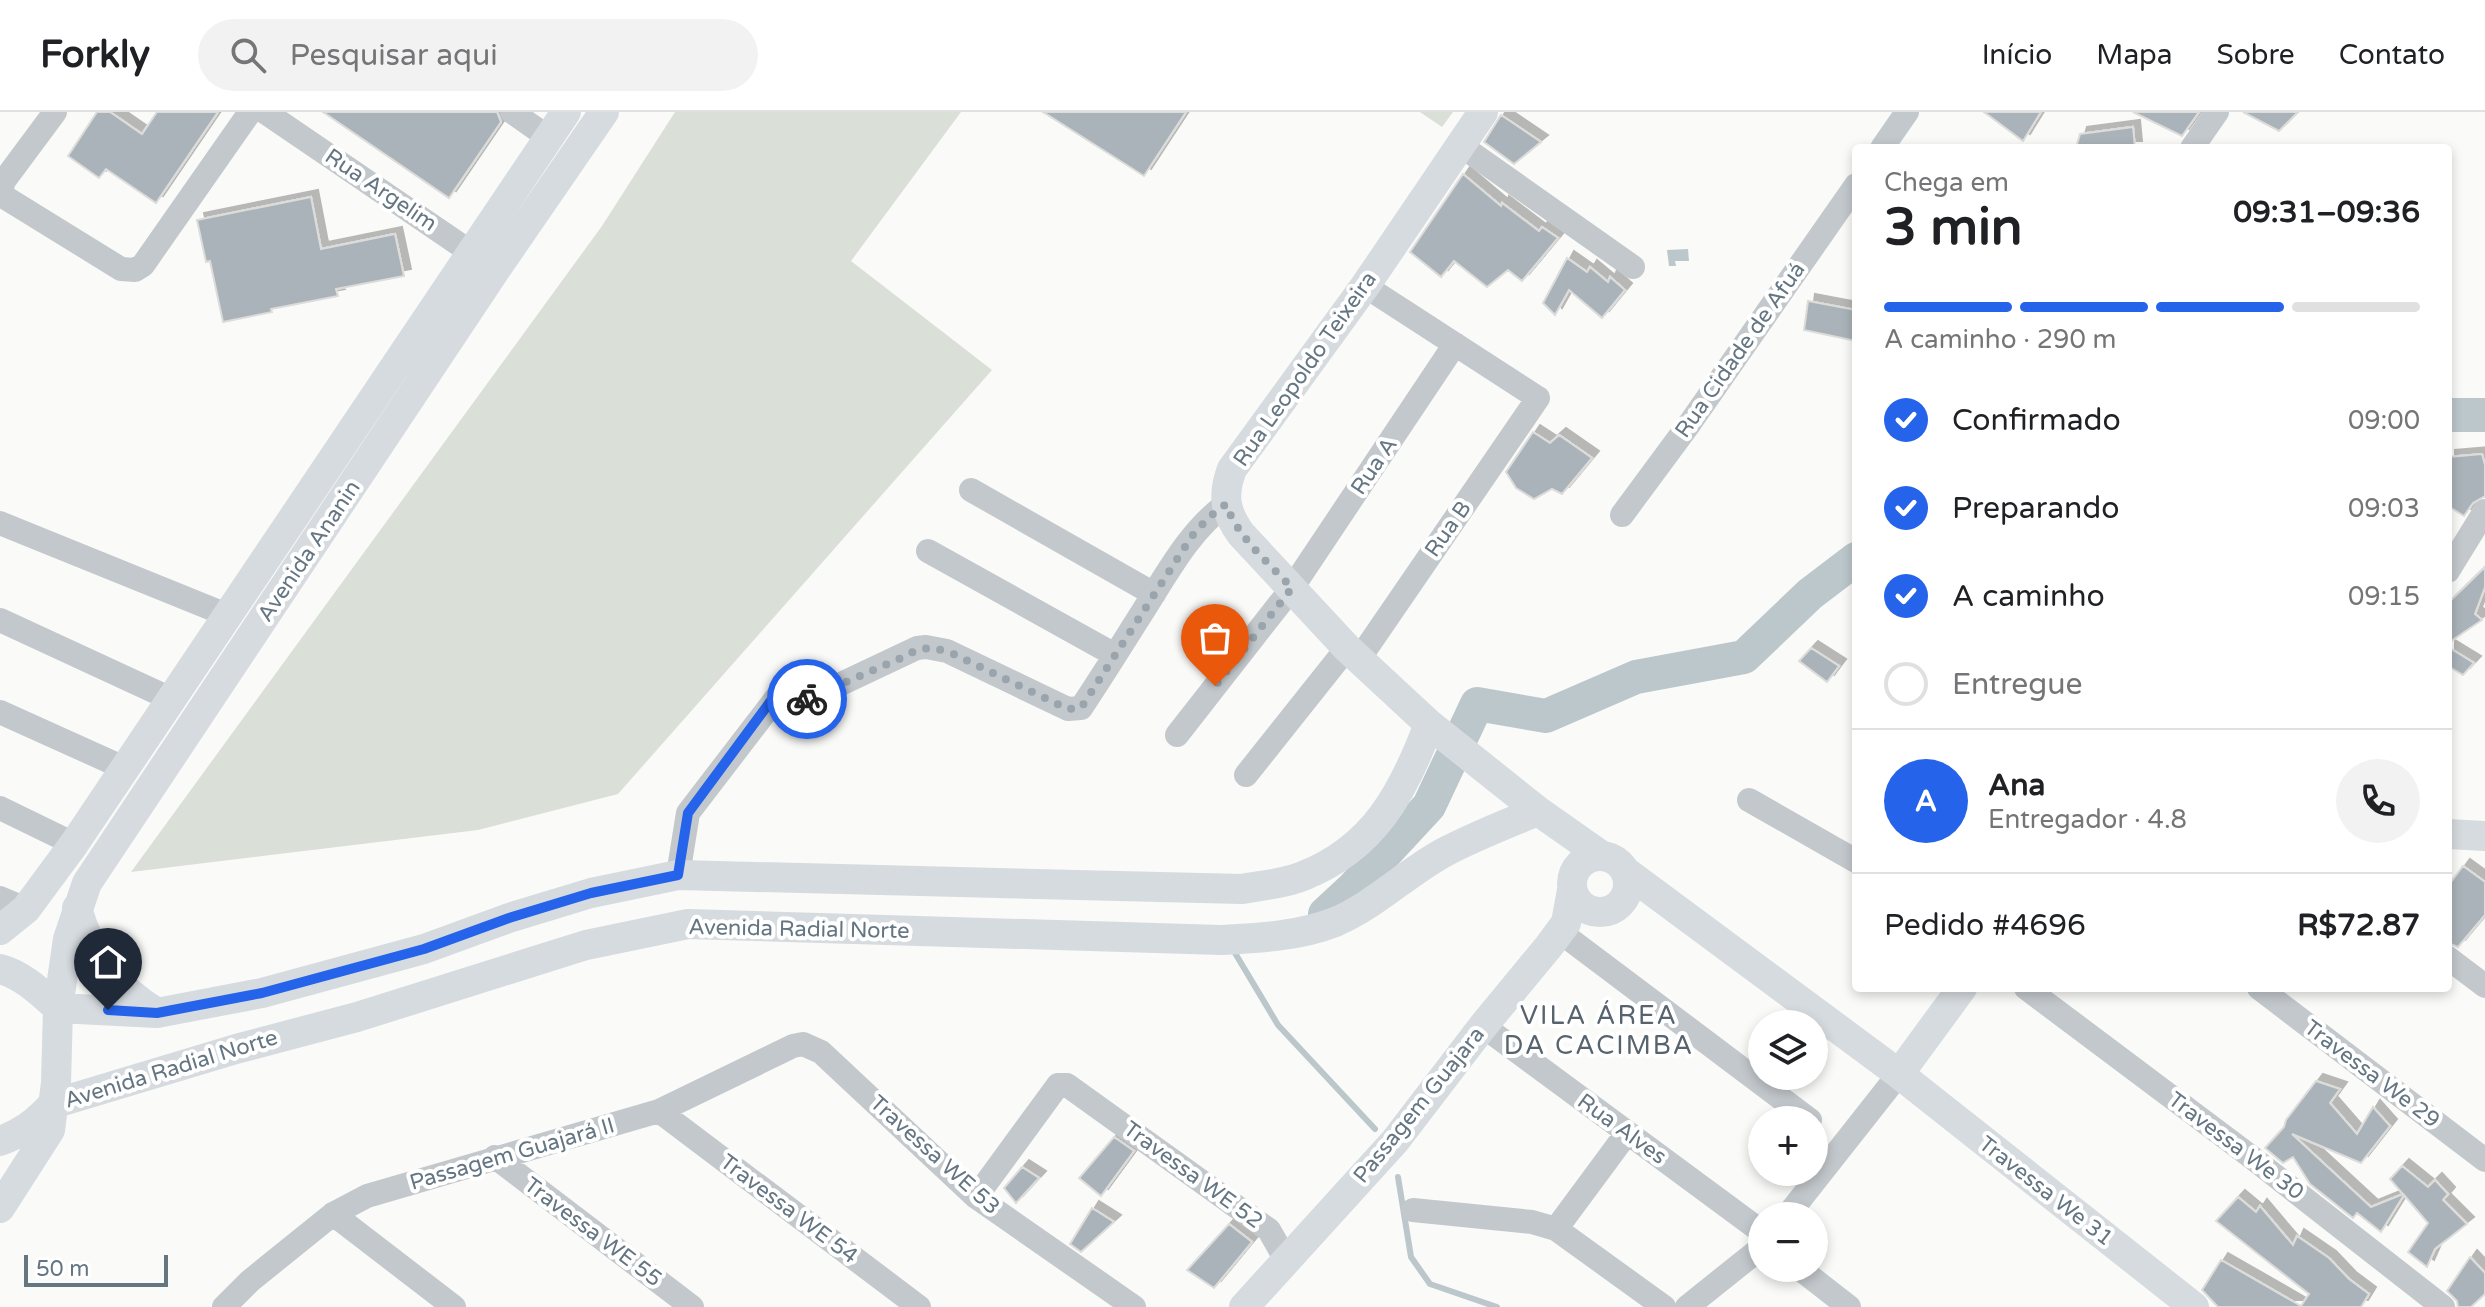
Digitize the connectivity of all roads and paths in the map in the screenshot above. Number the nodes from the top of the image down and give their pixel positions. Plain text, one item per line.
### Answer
1 (55, 112) edge
2 (250, 112) edge
3 (265, 112) edge
4 (512, 112) edge
5 (566, 112) edge
6 (604, 112) edge
7 (1483, 112) edge
8 (1907, 112) edge
9 (2217, 112) edge
10 (549, 138) junction
11 (1885, 144) edge
12 (2195, 144) edge
13 (1460, 145) junction
14 (1852, 191) edge
15 (484, 261) junction
16 (1633, 267) dead end
17 (1365, 286) junction
18 (1455, 344) junction
19 (971, 490) dead end
20 (1226, 504) junction
21 (2485, 511) edge
22 (1622, 515) dead end
23 (0, 523) edge
24 (928, 551) dead end
25 (2452, 565) edge
26 (1292, 588) junction
27 (1154, 594) junction
28 (227, 615) junction
29 (0, 620) edge
30 (1353, 653) junction
31 (1115, 655) junction
32 (171, 699) junction
33 (0, 712) edge
34 (1436, 729) junction
35 (1177, 735) dead end
36 (124, 768) junction
37 (1246, 775) dead end
38 (1749, 800) dead end
39 (0, 808) edge
40 (1538, 811) junction
41 (2452, 834) edge
42 (2485, 836) edge
43 (74, 844) junction
44 (1852, 859) edge
45 (1614, 864) junction
46 (678, 875) junction
47 (1572, 884) junction
48 (13, 904) edge
49 (77, 908) junction
50 (1597, 912) junction
51 (0, 930) edge
52 (1559, 942) junction
53 (2452, 961) edge
54 (0, 969) edge
55 (2485, 986) edge
56 (1959, 992) edge
57 (2031, 992) edge
58 (2264, 992) edge
59 (157, 1013) junction
60 (58, 1015) junction
61 (1483, 1026) junction
62 (821, 1052) joint
63 (1899, 1074) junction
64 (55, 1094) junction
65 (1790, 1106) edge
66 (659, 1111) junction
67 (1627, 1133) junction
68 (1828, 1134) edge
69 (0, 1141) edge
70 (1844, 1145) junction
71 (495, 1157) junction
72 (2485, 1160) edge
73 (976, 1197) junction
74 (1798, 1202) edge
75 (0, 1208) edge
76 (1413, 1210) dead end
77 (333, 1214) junction
78 (1748, 1222) edge
79 (1556, 1229) junction
80 (1748, 1258) edge
81 (1286, 1260) junction
82 (1817, 1282) edge
83 (224, 1307) edge
84 (454, 1307) edge
85 (692, 1307) edge
86 (919, 1307) edge
87 (1134, 1307) edge
88 (1244, 1307) edge
89 (1664, 1307) edge
90 (1687, 1307) edge
91 (1849, 1307) edge
92 (2194, 1307) edge
93 (2443, 1307) edge

1 - 2 street
3 - 15 street, Rua Argelim
4 - 10 street
5 - 10 main road, Avenida Ananin
6 - 15 main road, Avenida Ananin
7 - 13 main road, Rua Leopoldo Teixeira
8 - 11 street
9 - 12 street
10 - 15 main road, Avenida Ananin
13 - 16 street
13 - 17 main road, Rua Leopoldo Teixeira
14 - 22 street, Rua Cidade de Afuá
15 - 28 main road, Avenida Ananin
15 - 49 main road, Avenida Ananin
17 - 18 street
17 - 20 main road, Rua Leopoldo Teixeira
18 - 26 street, Rua A
18 - 30 street, Rua B
19 - 27 street
20 - 26 main road
20 - 27 street
21 - 25 street
23 - 28 street
24 - 31 street
26 - 30 main road
26 - 35 street, Rua A
27 - 31 street
28 - 32 main road, Avenida Ananin
29 - 32 street
30 - 34 main road
30 - 37 street, Rua B
31 - 46 street
32 - 36 main road, Avenida Ananin
33 - 36 street
34 - 40 main road
34 - 46 main road, Avenida Radial Norte
36 - 43 main road, Avenida Ananin
38 - 44 street
39 - 43 street
40 - 45 main road
40 - 47 main road
40 - 64 main road, Avenida Radial Norte
41 - 42 main road
43 - 48 main road, Avenida Ananin
45 - 47 main road
45 - 50 main road
45 - 63 main road
46 - 59 main road, Avenida Radial Norte
47 - 50 main road
47 - 52 main road, Passagem Guajara
48 - 51 main road, Avenida Ananin
49 - 59 main road
49 - 60 main road, Avenida Ananin
50 - 52 main road, Passagem Guajara
52 - 61 main road, Passagem Guajara
52 - 65 street
53 - 55 street
54 - 60 main road
56 - 63 main road
57 - 93 street, Travessa We 30
58 - 72 street, Travessa We 29
59 - 60 main road, Avenida Radial Norte
60 - 64 main road, Avenida Ananin
61 - 67 street, Rua Alves
61 - 81 main road, Passagem Guajara
62 - 66 street, Passagem Guajará II
62 - 73 street, Travessa WE 53
63 - 70 street
63 - 92 main road, Travessa We 31
64 - 69 main road
64 - 75 main road
66 - 71 street, Passagem Guajará II
66 - 86 street, Travessa WE 54
67 - 78 street, Rua Alves
67 - 79 street
68 - 70 street
70 - 74 street
71 - 77 street, Passagem Guajará II
71 - 85 street, Travessa WE 55
73 - 81 street, Travessa WE 52
73 - 87 street, Travessa WE 53
76 - 79 street
77 - 83 street, Passagem Guajará II
77 - 84 street
79 - 89 street
80 - 90 street
81 - 88 main road, Passagem Guajara
82 - 91 street

